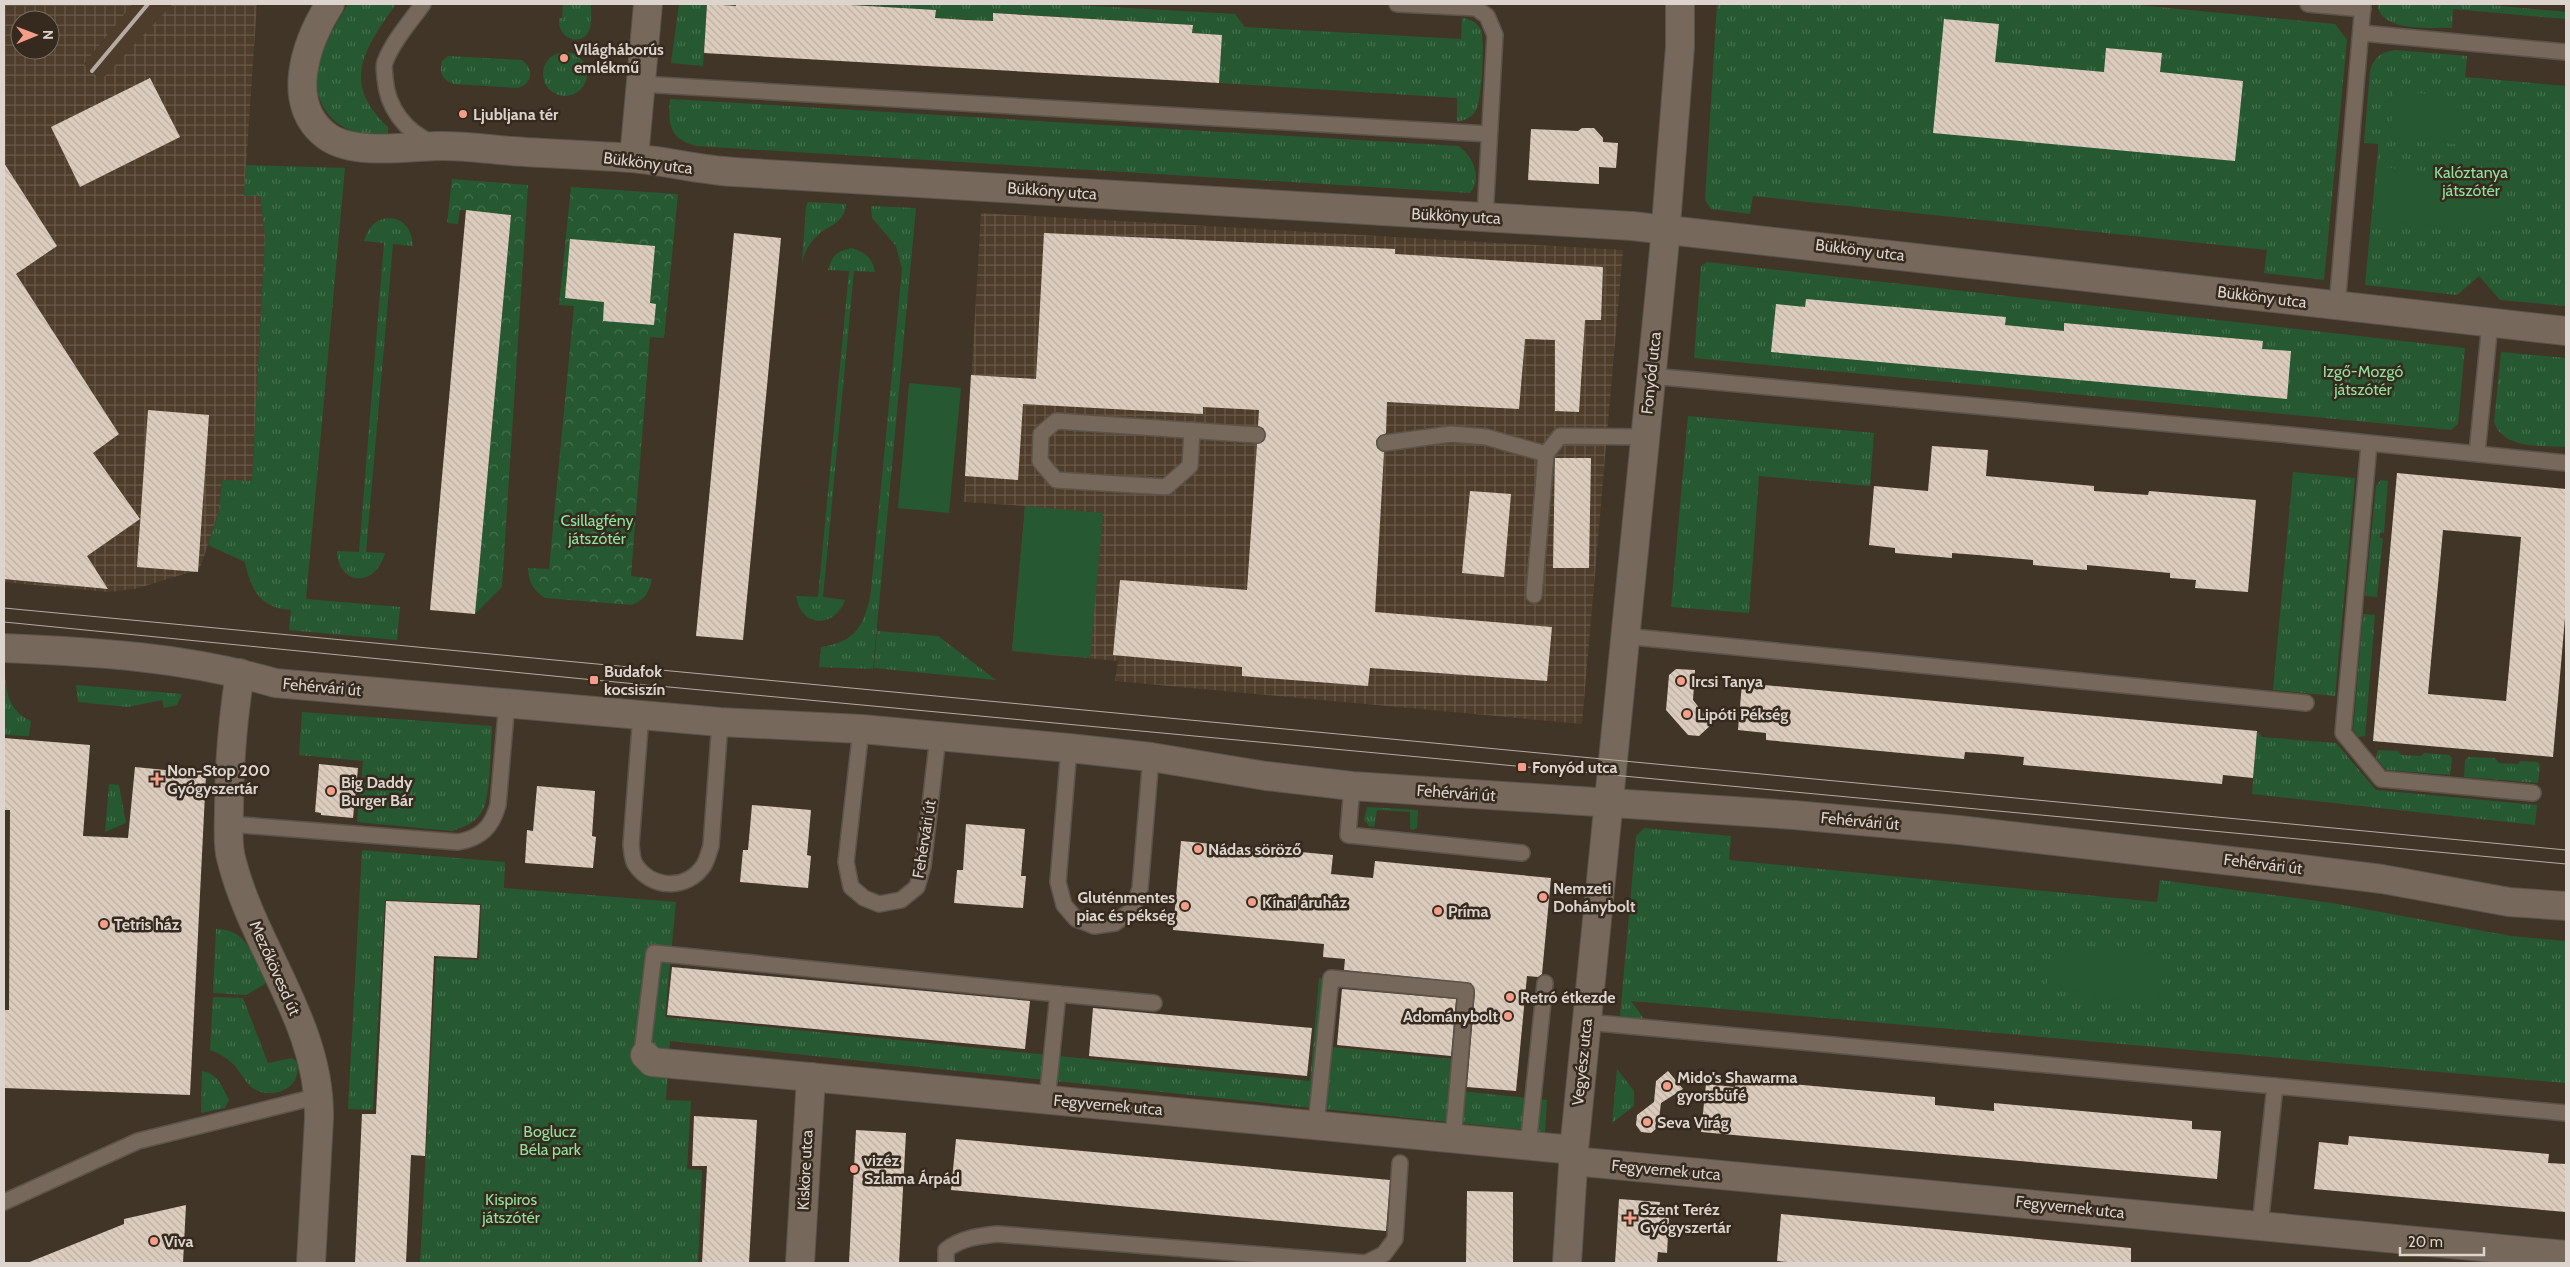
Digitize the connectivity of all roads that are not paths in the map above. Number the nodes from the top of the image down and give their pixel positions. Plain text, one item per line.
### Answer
1 (330, 4) edge
2 (424, 4) edge
3 (648, 4) edge
4 (1397, 4) edge
5 (1680, 4) edge
6 (2308, 4) edge
7 (2363, 6) edge
8 (2361, 33) junction
9 (2566, 52) edge
10 (640, 84) junction
11 (1489, 134) junction
12 (439, 146) junction
13 (634, 158) junction
14 (1485, 218) junction
15 (1666, 229) junction
16 (2337, 306) junction
17 (2490, 323) junction
18 (2566, 331) edge
19 (1651, 376) junction
20 (1192, 430) junction
21 (1257, 435) dead end
22 (1644, 437) junction
23 (1385, 443) dead end
24 (2369, 444) junction
25 (2477, 453) junction
26 (1546, 454) junction
27 (2566, 462) edge
28 (1534, 596) dead end
29 (1623, 636) junction
30 (4, 648) edge
31 (240, 673) junction
32 (507, 702) junction
33 (2306, 703) dead end
34 (641, 714) junction
35 (720, 722) junction
36 (861, 729) junction
37 (938, 736) junction
38 (1069, 748) junction
39 (1152, 757) junction
40 (1352, 786) junction
41 (2534, 794) dead end
42 (1608, 802) junction
43 (228, 824) junction
44 (1522, 852) dead end
45 (2566, 906) edge
46 (1545, 983) dead end
47 (1058, 994) junction
48 (1154, 1003) dead end
49 (1586, 1022) junction
50 (645, 1055) joint
51 (811, 1077) junction
52 (2275, 1086) junction
53 (319, 1096) junction
54 (1048, 1100) junction
55 (2566, 1113) edge
56 (1316, 1125) junction
57 (1453, 1138) junction
58 (1528, 1146) junction
59 (1573, 1156) junction
60 (1400, 1163) dead end
61 (4, 1202) edge
62 (2260, 1226) junction
63 (2565, 1258) edge
64 (311, 1263) edge
65 (800, 1263) edge
66 (946, 1263) edge
67 (1568, 1263) edge

1 - 12 street, Bükköny utca
2 - 12 lane
3 - 10 street
4 - 11 lane
5 - 15 street, Fonyód utca
6 - 7 lane
7 - 8 lane
8 - 9 lane
8 - 16 lane
10 - 11 lane
10 - 13 street
11 - 14 lane
12 - 13 street, Bükköny utca
13 - 14 street, Bükköny utca
14 - 15 street, Bükköny utca
15 - 16 street, Bükköny utca
15 - 19 street, Fonyód utca
16 - 17 street, Bükköny utca
17 - 18 street, Bükköny utca
17 - 25 lane
19 - 22 street, Fonyód utca
19 - 24 lane
20 - 20 lane
20 - 21 lane
22 - 26 lane
22 - 29 street, Fonyód utca
23 - 26 lane
24 - 25 lane
24 - 41 lane
25 - 27 lane
26 - 28 lane
29 - 33 lane
29 - 42 street, Fonyód utca
30 - 31 street, Fehérvári út
31 - 32 street, Fehérvári út
31 - 43 street, Mezőkövesd út
32 - 34 street, Fehérvári út
32 - 43 lane
34 - 35 street, Fehérvári út
34 - 35 lane
35 - 36 street, Fehérvári út
36 - 37 street, Fehérvári út
36 - 37 lane, Fehérvári út
37 - 38 street, Fehérvári út
38 - 39 street, Fehérvári út
38 - 39 lane
39 - 40 street, Fehérvári út
40 - 42 street, Fehérvári út
40 - 44 lane
42 - 45 street, Fehérvári út
42 - 49 street, Vegyész utca
43 - 53 street, Mezőkövesd út
46 - 58 lane
47 - 48 lane
47 - 50 lane
47 - 54 lane
49 - 52 lane
49 - 59 street, Vegyész utca
50 - 51 street, Fegyvernek utca
51 - 54 street, Fegyvernek utca
51 - 65 street, Kisköre utca
52 - 55 lane
52 - 62 lane
53 - 61 lane
53 - 64 street, Mezőkövesd út
54 - 56 street, Fegyvernek utca
56 - 57 street, Fegyvernek utca
56 - 57 lane
57 - 58 street, Fegyvernek utca
58 - 59 street, Fegyvernek utca
59 - 62 street, Fegyvernek utca
59 - 67 street, Vegyész utca
60 - 66 lane
62 - 63 street, Fegyvernek utca

